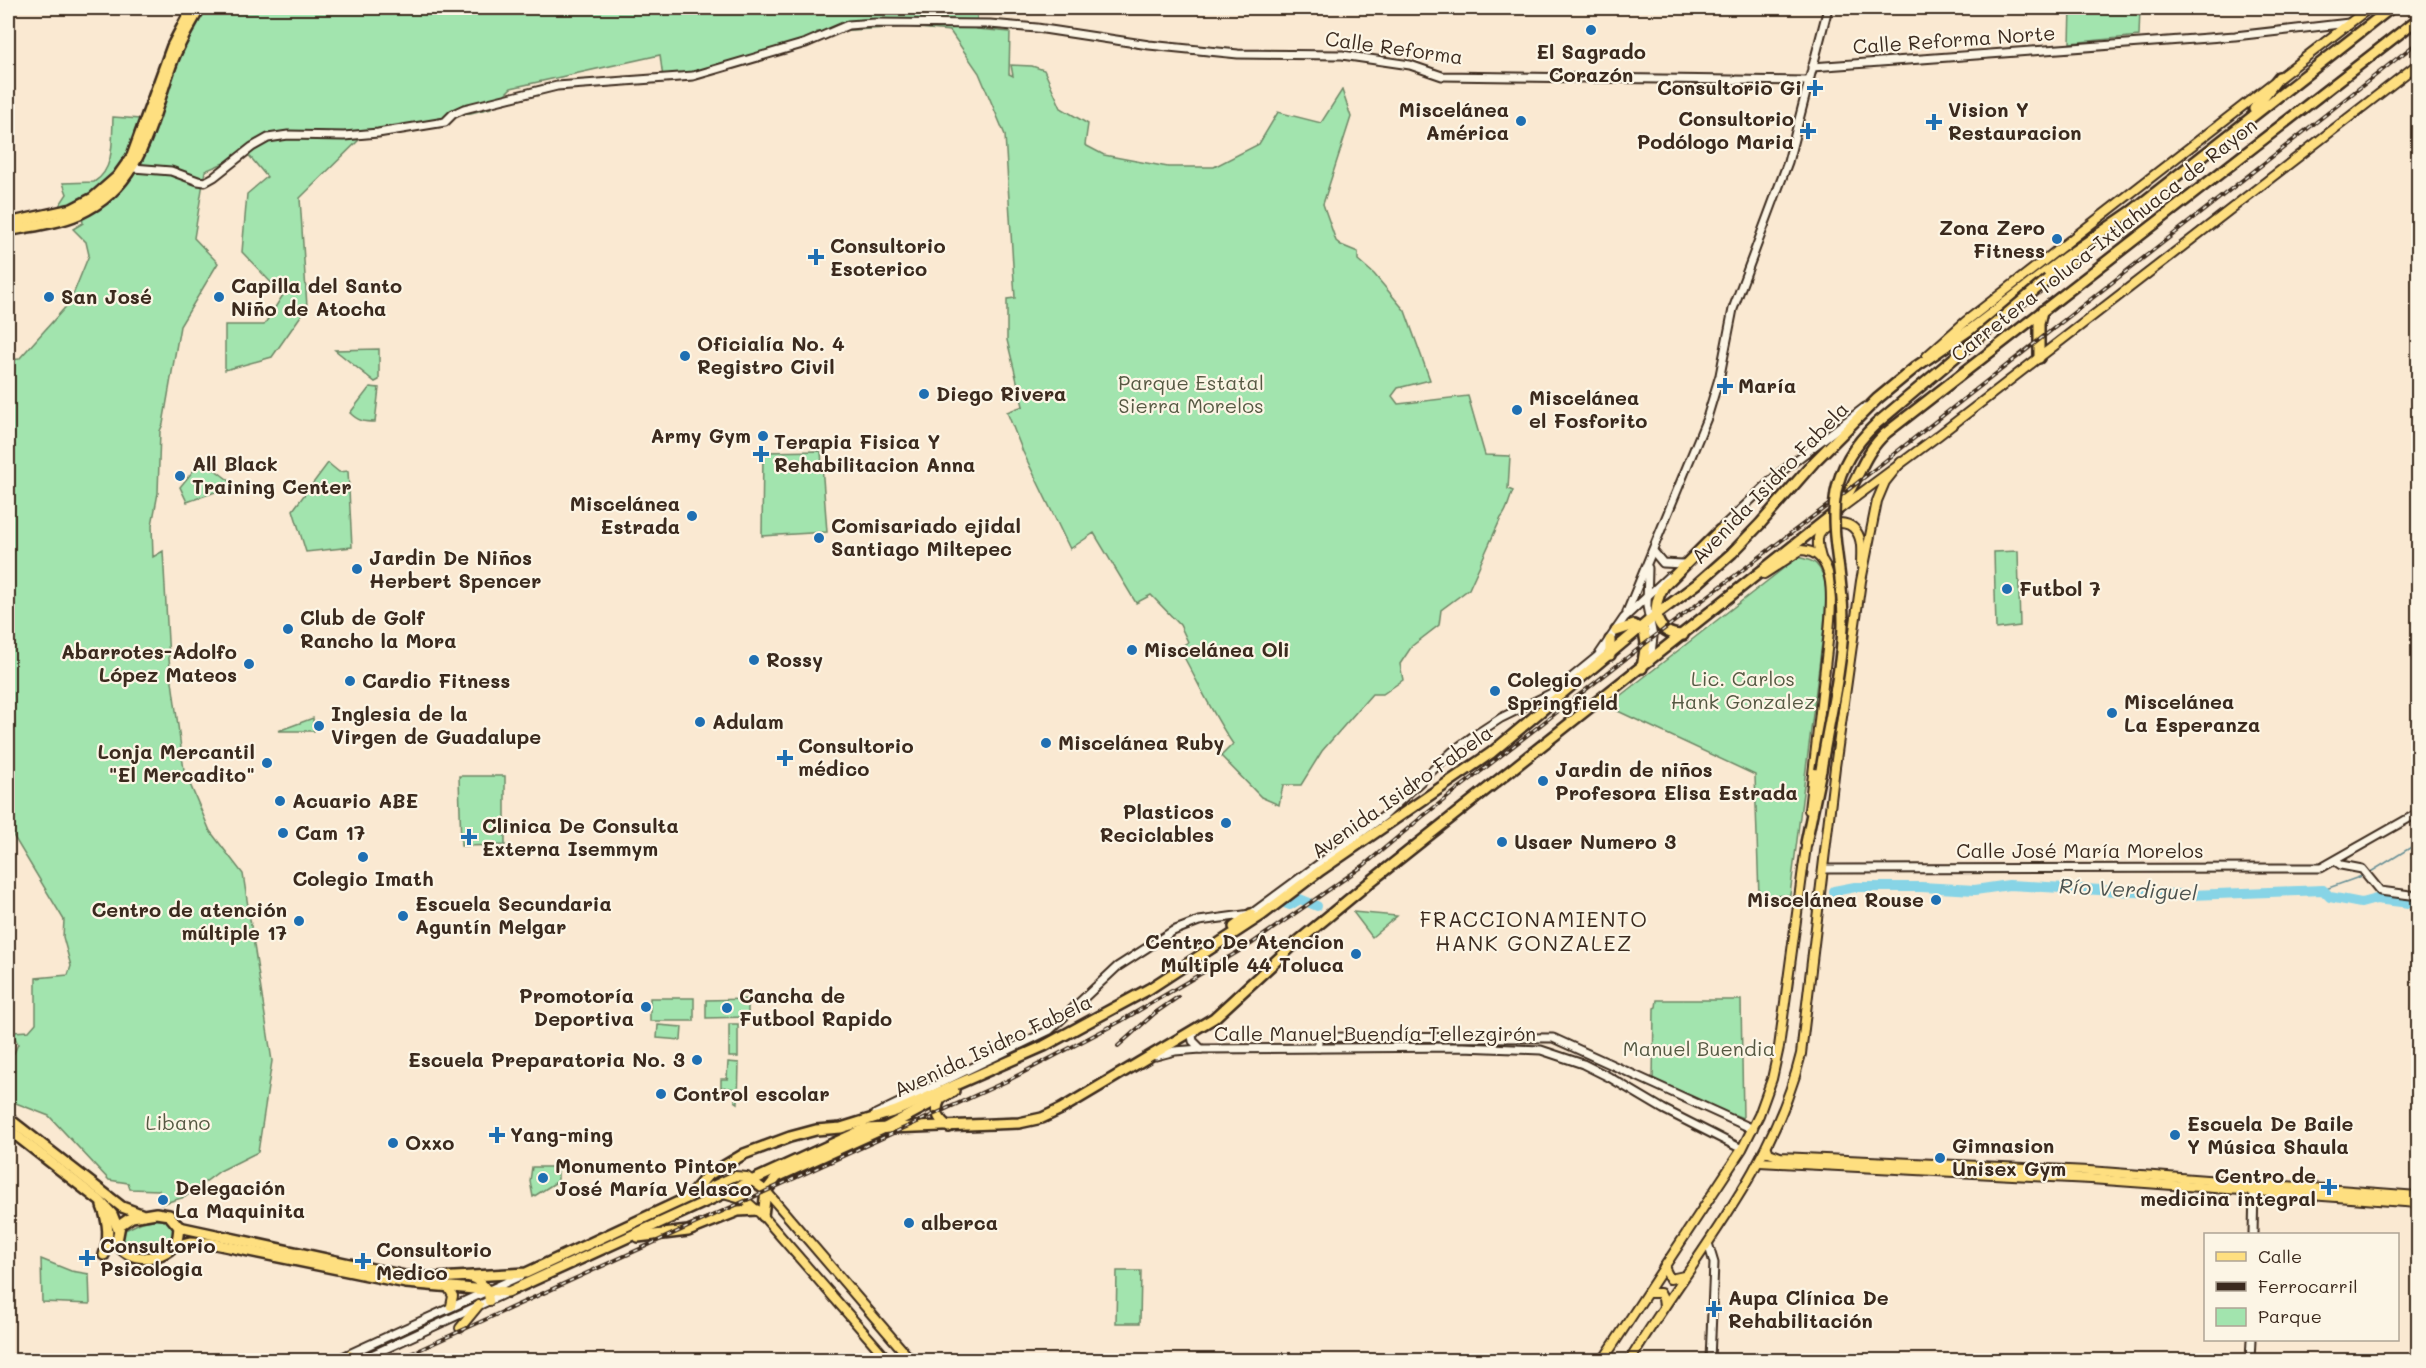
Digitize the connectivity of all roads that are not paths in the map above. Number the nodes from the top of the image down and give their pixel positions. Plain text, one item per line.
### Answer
1 (192, 8) edge
2 (200, 8) edge
3 (1828, 8) edge
4 (2369, 8) edge
5 (2391, 8) edge
6 (2418, 19) edge
7 (2349, 23) junction
8 (2418, 64) edge
9 (1812, 67) junction
10 (2279, 77) junction
11 (1808, 81) junction
12 (2243, 123) junction
13 (133, 168) junction
14 (8, 224) edge
15 (8, 231) edge
16 (2098, 236) junction
17 (2042, 311) junction
18 (2039, 357) junction
19 (1917, 366) junction
20 (1876, 399) junction
21 (1901, 462) junction
22 (1837, 511) junction
23 (1720, 530) junction
24 (1653, 551) junction
25 (1821, 560) junction
26 (1648, 562) junction
27 (1683, 564) junction
28 (1861, 581) junction
29 (1743, 587) junction
30 (1647, 595) junction
31 (1624, 618) junction
32 (1654, 618) junction
33 (1641, 628) junction
34 (1616, 631) junction
35 (1683, 635) junction
36 (1610, 640) junction
37 (1610, 655) junction
38 (1598, 656) junction
39 (1646, 665) junction
40 (2418, 813) edge
41 (1806, 843) junction
42 (2335, 861) junction
43 (1823, 869) junction
44 (2418, 896) edge
45 (1251, 914) junction
46 (1218, 944) junction
47 (1197, 1029) junction
48 (1318, 1048) junction
49 (1201, 1049) junction
50 (1144, 1058) junction
51 (1015, 1060) junction
52 (942, 1097) junction
53 (8, 1118) edge
54 (860, 1121) junction
55 (949, 1127) junction
56 (885, 1128) junction
57 (8, 1129) edge
58 (1753, 1129) junction
59 (1767, 1148) junction
60 (1742, 1149) junction
61 (1759, 1162) junction
62 (753, 1180) junction
63 (2254, 1186) junction
64 (766, 1191) junction
65 (723, 1194) junction
66 (689, 1197) junction
67 (2418, 1197) edge
68 (100, 1201) junction
69 (2418, 1203) edge
70 (760, 1213) junction
71 (147, 1215) junction
72 (178, 1227) junction
73 (118, 1229) junction
74 (2253, 1233) edge
75 (629, 1238) junction
76 (1708, 1243) junction
77 (174, 1246) junction
78 (104, 1255) dead end
79 (1664, 1267) junction
80 (526, 1273) junction
81 (1685, 1275) junction
82 (467, 1277) junction
83 (448, 1287) junction
84 (488, 1290) junction
85 (508, 1292) junction
86 (1648, 1293) junction
87 (489, 1301) junction
88 (480, 1305) junction
89 (451, 1306) junction
90 (1663, 1307) junction
91 (460, 1328) dead end
92 (2251, 1341) edge
93 (899, 1346) junction
94 (350, 1358) edge
95 (886, 1359) edge
96 (336, 1360) edge
97 (361, 1360) edge
98 (911, 1360) edge
99 (1603, 1360) edge
100 (1630, 1360) edge
101 (1710, 1360) edge
102 (2250, 1360) edge

1 - 14 highway
2 - 13 highway
3 - 9 main road
4 - 7 main road, Carretera Toluca-Ixtlahuaca de Rayon
5 - 12 highway, Carretera Toluca-Ixtlahuaca de Rayon
6 - 17 highway, Carretera Toluca-Ixtlahuaca de Rayon
7 - 9 main road, Calle Reforma Norte
7 - 10 main road, Carretera Toluca-Ixtlahuaca de Rayon
8 - 18 main road
9 - 11 main road
10 - 12 highway
10 - 19 main road, Carretera Toluca-Ixtlahuaca de Rayon
11 - 13 main road, Calle Reforma
11 - 24 main road
12 - 16 highway, Carretera Toluca-Ixtlahuaca de Rayon
13 - 15 highway
16 - 19 highway, Carretera Toluca-Ixtlahuaca de Rayon
16 - 41 highway, bridge
17 - 18 highway
17 - 22 highway, Carretera Toluca-Ixtlahuaca de Rayon
18 - 21 main road
19 - 20 highway, Carretera Toluca-Ixtlahuaca de Rayon
20 - 23 main road, Avenida Isidro Fabela
20 - 32 highway, Avenida Isidro Fabela
21 - 22 main road
21 - 28 main road
22 - 29 highway, Avenida Isidro Fabela
23 - 27 main road, Avenida Isidro Fabela
23 - 32 highway
24 - 26 main road
24 - 27 main road
25 - 28 main road
25 - 29 main road
25 - 41 main road
26 - 30 main road
26 - 31 main road
27 - 30 main road, Avenida Isidro Fabela
28 - 43 main road
29 - 35 highway, Avenida Isidro Fabela
30 - 31 main road, Avenida Isidro Fabela
30 - 32 main road
31 - 34 main road, Avenida Isidro Fabela
32 - 33 highway, Avenida Isidro Fabela
32 - 35 highway
32 - 39 main road
33 - 34 highway
33 - 37 highway, Avenida Isidro Fabela
33 - 39 highway
34 - 36 main road, Avenida Isidro Fabela
35 - 39 highway, Avenida Isidro Fabela
36 - 37 highway
36 - 38 main road, Avenida Isidro Fabela
37 - 38 highway
37 - 46 highway, Avenida Isidro Fabela
38 - 45 main road, Avenida Isidro Fabela
39 - 47 highway, Avenida Isidro Fabela
40 - 42 main road, Calle José María Morelos
41 - 58 main road
42 - 43 main road, Calle José María Morelos
42 - 44 main road
43 - 59 main road
45 - 46 highway
45 - 54 main road
46 - 51 highway, Avenida Isidro Fabela
47 - 49 main road, Calle Manuel Buendía Tellezgirón
47 - 50 highway, Avenida Isidro Fabela
48 - 49 main road, Calle Manuel Buendía Tellezgirón
48 - 58 main road
48 - 60 main road, Calle Manuel Buendía Tellezgirón
49 - 50 main road, Calle Manuel Buendía Tellezgirón
50 - 55 highway, Avenida Isidro Fabela
51 - 52 highway
51 - 54 highway, Avenida Isidro Fabela
52 - 55 highway
52 - 56 highway
53 - 71 highway
54 - 66 highway, Avenida Isidro Fabela
55 - 56 highway, Avenida Isidro Fabela
56 - 62 highway, Avenida Isidro Fabela
56 - 64 highway
57 - 68 highway
58 - 60 main road
59 - 61 main road
59 - 63 main road
60 - 79 main road
61 - 63 main road
61 - 76 main road
62 - 64 main road
62 - 65 highway, Avenida Isidro Fabela
62 - 66 main road
63 - 67 main road
63 - 69 main road
63 - 74 main road
64 - 70 highway
64 - 93 main road
65 - 70 main road
65 - 75 highway, Avenida Isidro Fabela
66 - 80 highway, Avenida Isidro Fabela
68 - 73 highway
68 - 78 highway
70 - 75 highway
70 - 95 main road
71 - 72 highway
71 - 73 highway
72 - 77 highway
72 - 82 highway
73 - 77 highway
75 - 85 highway, Avenida Isidro Fabela
76 - 81 main road
76 - 101 main road
77 - 83 highway
79 - 81 main road
79 - 86 main road
80 - 82 highway
80 - 84 main road, Avenida Isidro Fabela
81 - 90 main road
82 - 84 main road
83 - 84 highway
83 - 89 main road
84 - 85 highway
84 - 87 main road
84 - 89 main road, Avenida Isidro Fabela
85 - 87 main road, Avenida Isidro Fabela
86 - 90 main road
86 - 99 main road
87 - 88 main road, Avenida Isidro Fabela
88 - 91 main road
88 - 97 main road, Avenida Isidro Fabela
89 - 94 main road, Avenida Isidro Fabela
90 - 100 main road
92 - 102 main road
93 - 95 main road
93 - 98 main road
94 - 96 main road, Avenida Isidro Fabela

